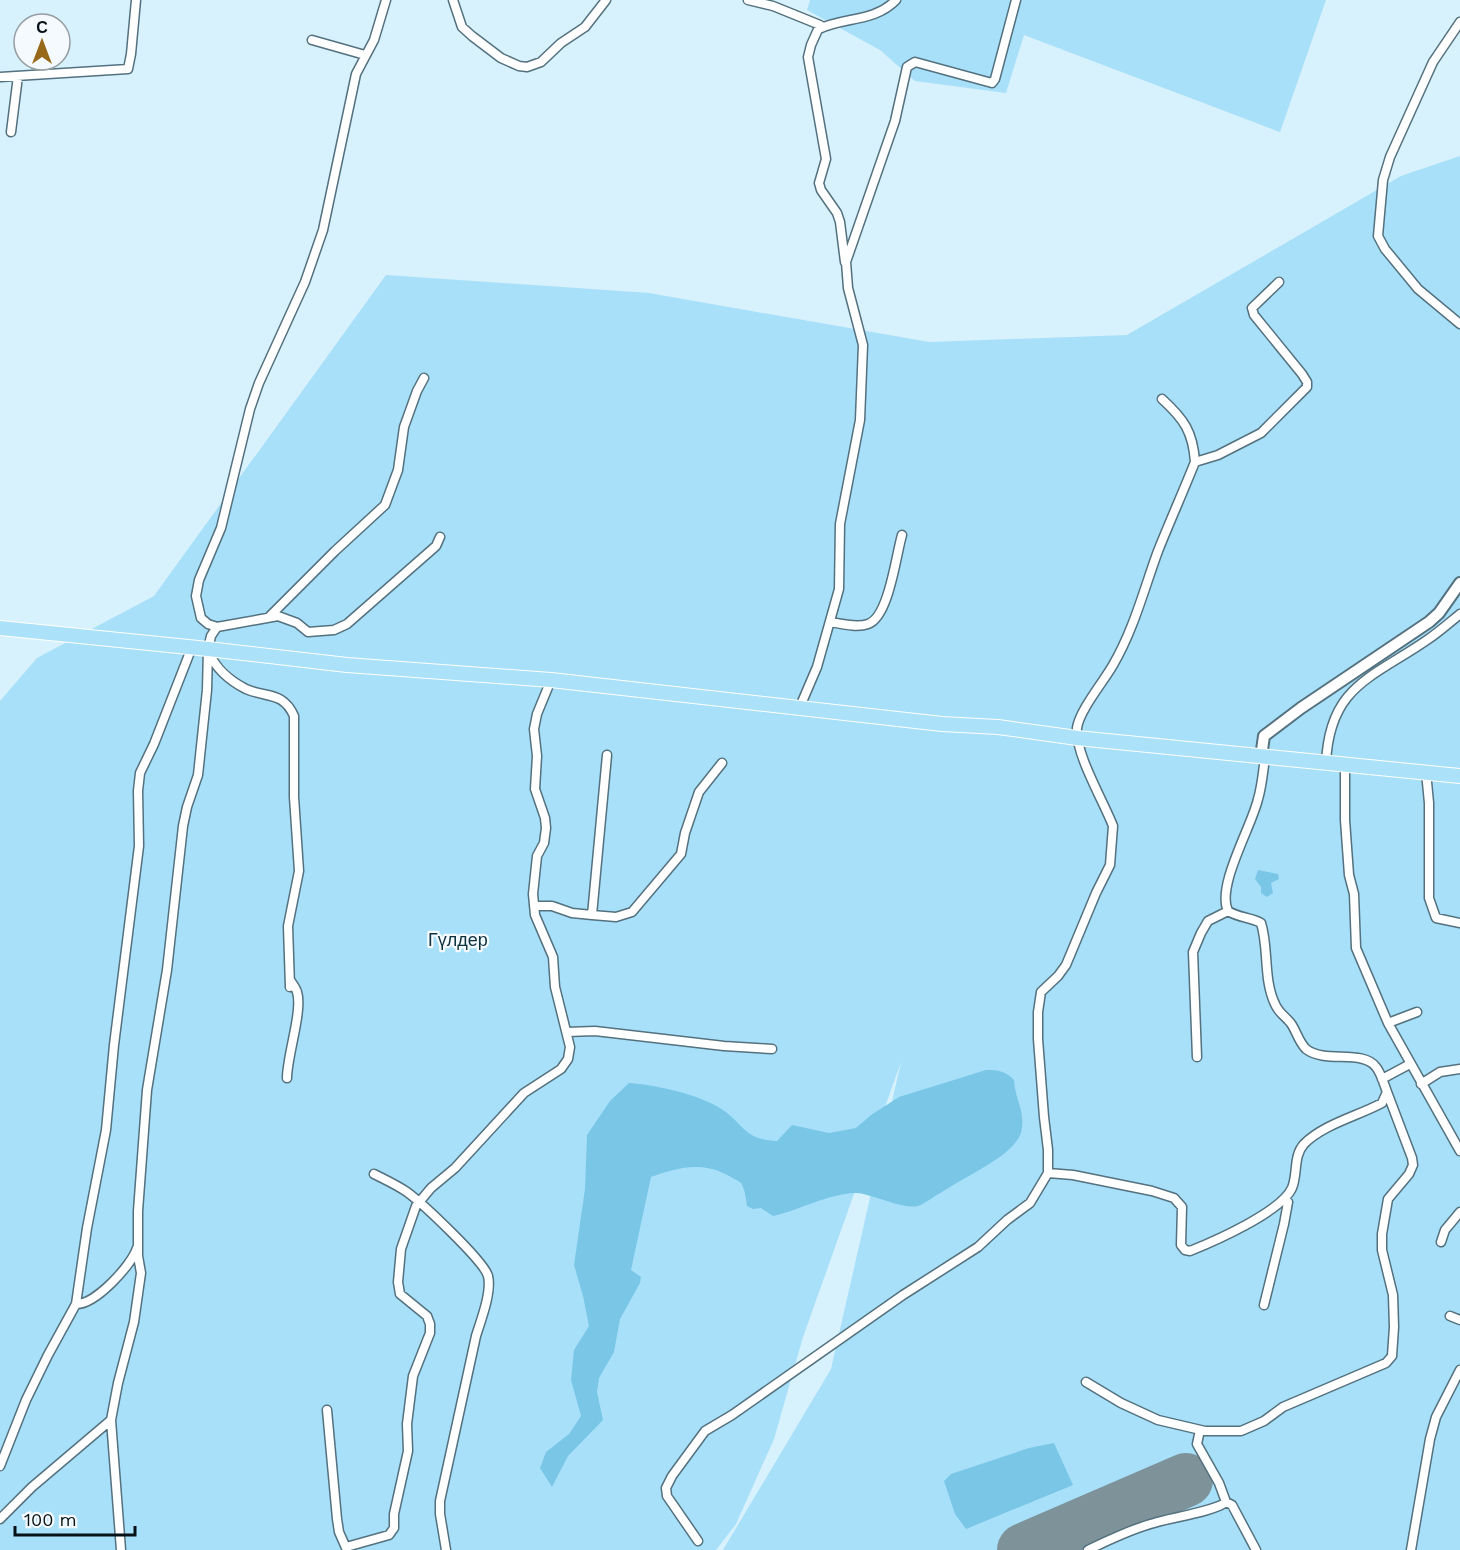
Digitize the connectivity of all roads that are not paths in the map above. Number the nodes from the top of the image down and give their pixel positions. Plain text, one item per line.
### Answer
1 (136, 0) edge
2 (386, 0) edge
3 (453, 0) edge
4 (606, 0) edge
5 (748, 0) edge
6 (896, 0) edge
7 (1016, 0) edge
8 (1460, 22) edge
9 (819, 29) junction
10 (312, 40) dead end
11 (365, 55) junction
12 (0, 76) edge
13 (18, 76) junction
14 (11, 132) dead end
15 (846, 262) junction
16 (1279, 282) dead end
17 (1460, 324) edge
18 (424, 378) dead end
19 (1162, 399) dead end
20 (1196, 462) junction
21 (902, 535) dead end
22 (440, 537) dead end
23 (1460, 584) edge
24 (1460, 614) edge
25 (269, 616) junction
26 (831, 622) junction
27 (218, 627) junction
28 (0, 628) edge
29 (192, 647) junction
30 (208, 649) junction
31 (551, 680) junction
32 (799, 709) junction
33 (1077, 738) junction
34 (607, 755) dead end
35 (1263, 758) junction
36 (722, 763) dead end
37 (1326, 764) junction
38 (1345, 766) junction
39 (1426, 772) junction
40 (1460, 776) edge
41 (534, 906) junction
42 (1228, 911) junction
43 (592, 915) junction
44 (1460, 923) edge
45 (1417, 1012) dead end
46 (1388, 1023) junction
47 (567, 1032) junction
48 (772, 1049) dead end
49 (1197, 1057) dead end
50 (1410, 1064) junction
51 (1460, 1069) edge
52 (287, 1078) dead end
53 (1382, 1079) junction
54 (1421, 1084) junction
55 (1387, 1092) junction
56 (1459, 1146) edge
57 (1048, 1173) junction
58 (375, 1174) dead end
59 (1284, 1199) junction
60 (418, 1202) junction
61 (1460, 1212) edge
62 (1441, 1242) dead end
63 (138, 1245) junction
64 (76, 1304) junction
65 (1264, 1305) dead end
66 (1450, 1316) dead end
67 (1460, 1320) edge
68 (1460, 1370) edge
69 (1086, 1382) dead end
70 (327, 1410) dead end
71 (111, 1420) junction
72 (1200, 1430) junction
73 (0, 1466) edge
74 (1226, 1502) junction
75 (0, 1519) edge
76 (698, 1541) dead end
77 (346, 1548) edge
78 (121, 1550) edge
79 (446, 1550) edge
80 (1088, 1550) edge
81 (1256, 1550) edge
82 (1411, 1550) edge

1 - 13 street
2 - 11 street
3 - 4 street
5 - 9 street
6 - 9 street
7 - 15 street
8 - 17 street
9 - 15 street
10 - 11 street
11 - 27 street
12 - 13 street
13 - 14 street
15 - 26 street
16 - 20 street
18 - 25 street
19 - 20 street
20 - 33 street
21 - 26 street
22 - 25 street
23 - 35 street
24 - 37 street
25 - 27 street
26 - 32 street
27 - 30 street
28 - 29 main road
29 - 30 main road
29 - 64 street
30 - 31 main road
30 - 52 street
30 - 63 street
31 - 32 main road
31 - 41 street
32 - 33 main road
33 - 35 main road
33 - 57 street
34 - 43 street
35 - 37 main road
35 - 42 street
36 - 43 street
37 - 38 main road
38 - 39 main road
38 - 46 street
39 - 40 main road
39 - 44 street
41 - 43 street
41 - 47 street
42 - 49 street
42 - 53 street
45 - 46 street
46 - 50 street
47 - 48 street
47 - 60 street
50 - 53 street
50 - 54 street
51 - 54 street
53 - 55 street
54 - 56 street
55 - 59 street
55 - 72 street
57 - 59 street
57 - 76 street
58 - 60 street
59 - 65 street
60 - 77 street
60 - 79 street
61 - 62 street
63 - 64 street
63 - 71 street
64 - 73 street
66 - 67 street
68 - 82 street
69 - 72 street
70 - 77 street
71 - 75 street
71 - 78 street
72 - 74 street
74 - 80 street
74 - 81 street

